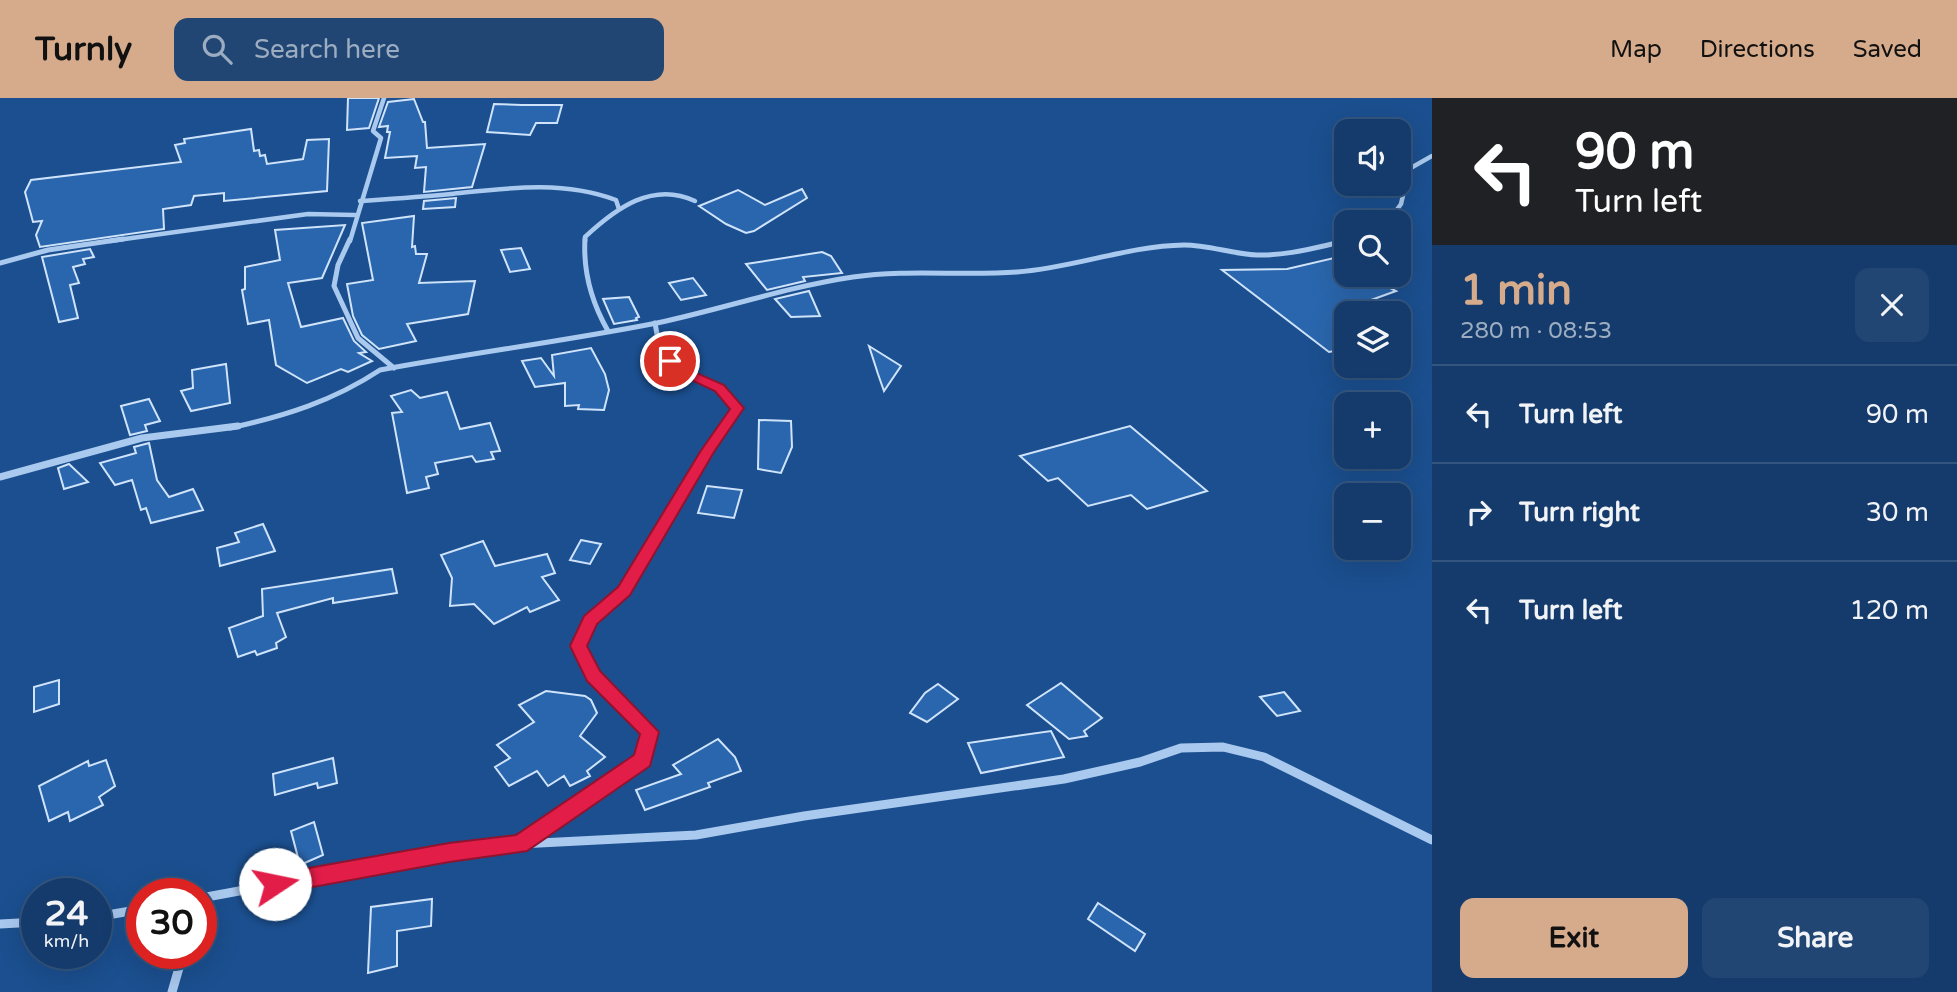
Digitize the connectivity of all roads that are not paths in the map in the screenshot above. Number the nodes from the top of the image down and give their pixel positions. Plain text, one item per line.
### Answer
1 (384, 98) edge
2 (1432, 156) edge
3 (360, 201) junction
4 (695, 201) dead end
5 (620, 209) junction
6 (1397, 210) edge
7 (355, 215) junction
8 (1334, 243) edge
9 (0, 264) edge
10 (655, 323) junction
11 (608, 331) junction
12 (394, 368) junction
13 (0, 477) edge
14 (1432, 840) edge
15 (520, 844) junction
16 (217, 895) edge
17 (21, 923) edge
18 (0, 924) edge
19 (179, 969) edge
20 (172, 992) edge

1 - 3 street
2 - 6 street
3 - 5 street
3 - 7 street
4 - 5 street
5 - 11 street
7 - 9 street
7 - 12 street
8 - 10 street
10 - 11 street
10 - 15 street
11 - 12 street
12 - 13 street
14 - 15 street
15 - 16 street
17 - 18 street
19 - 20 street

